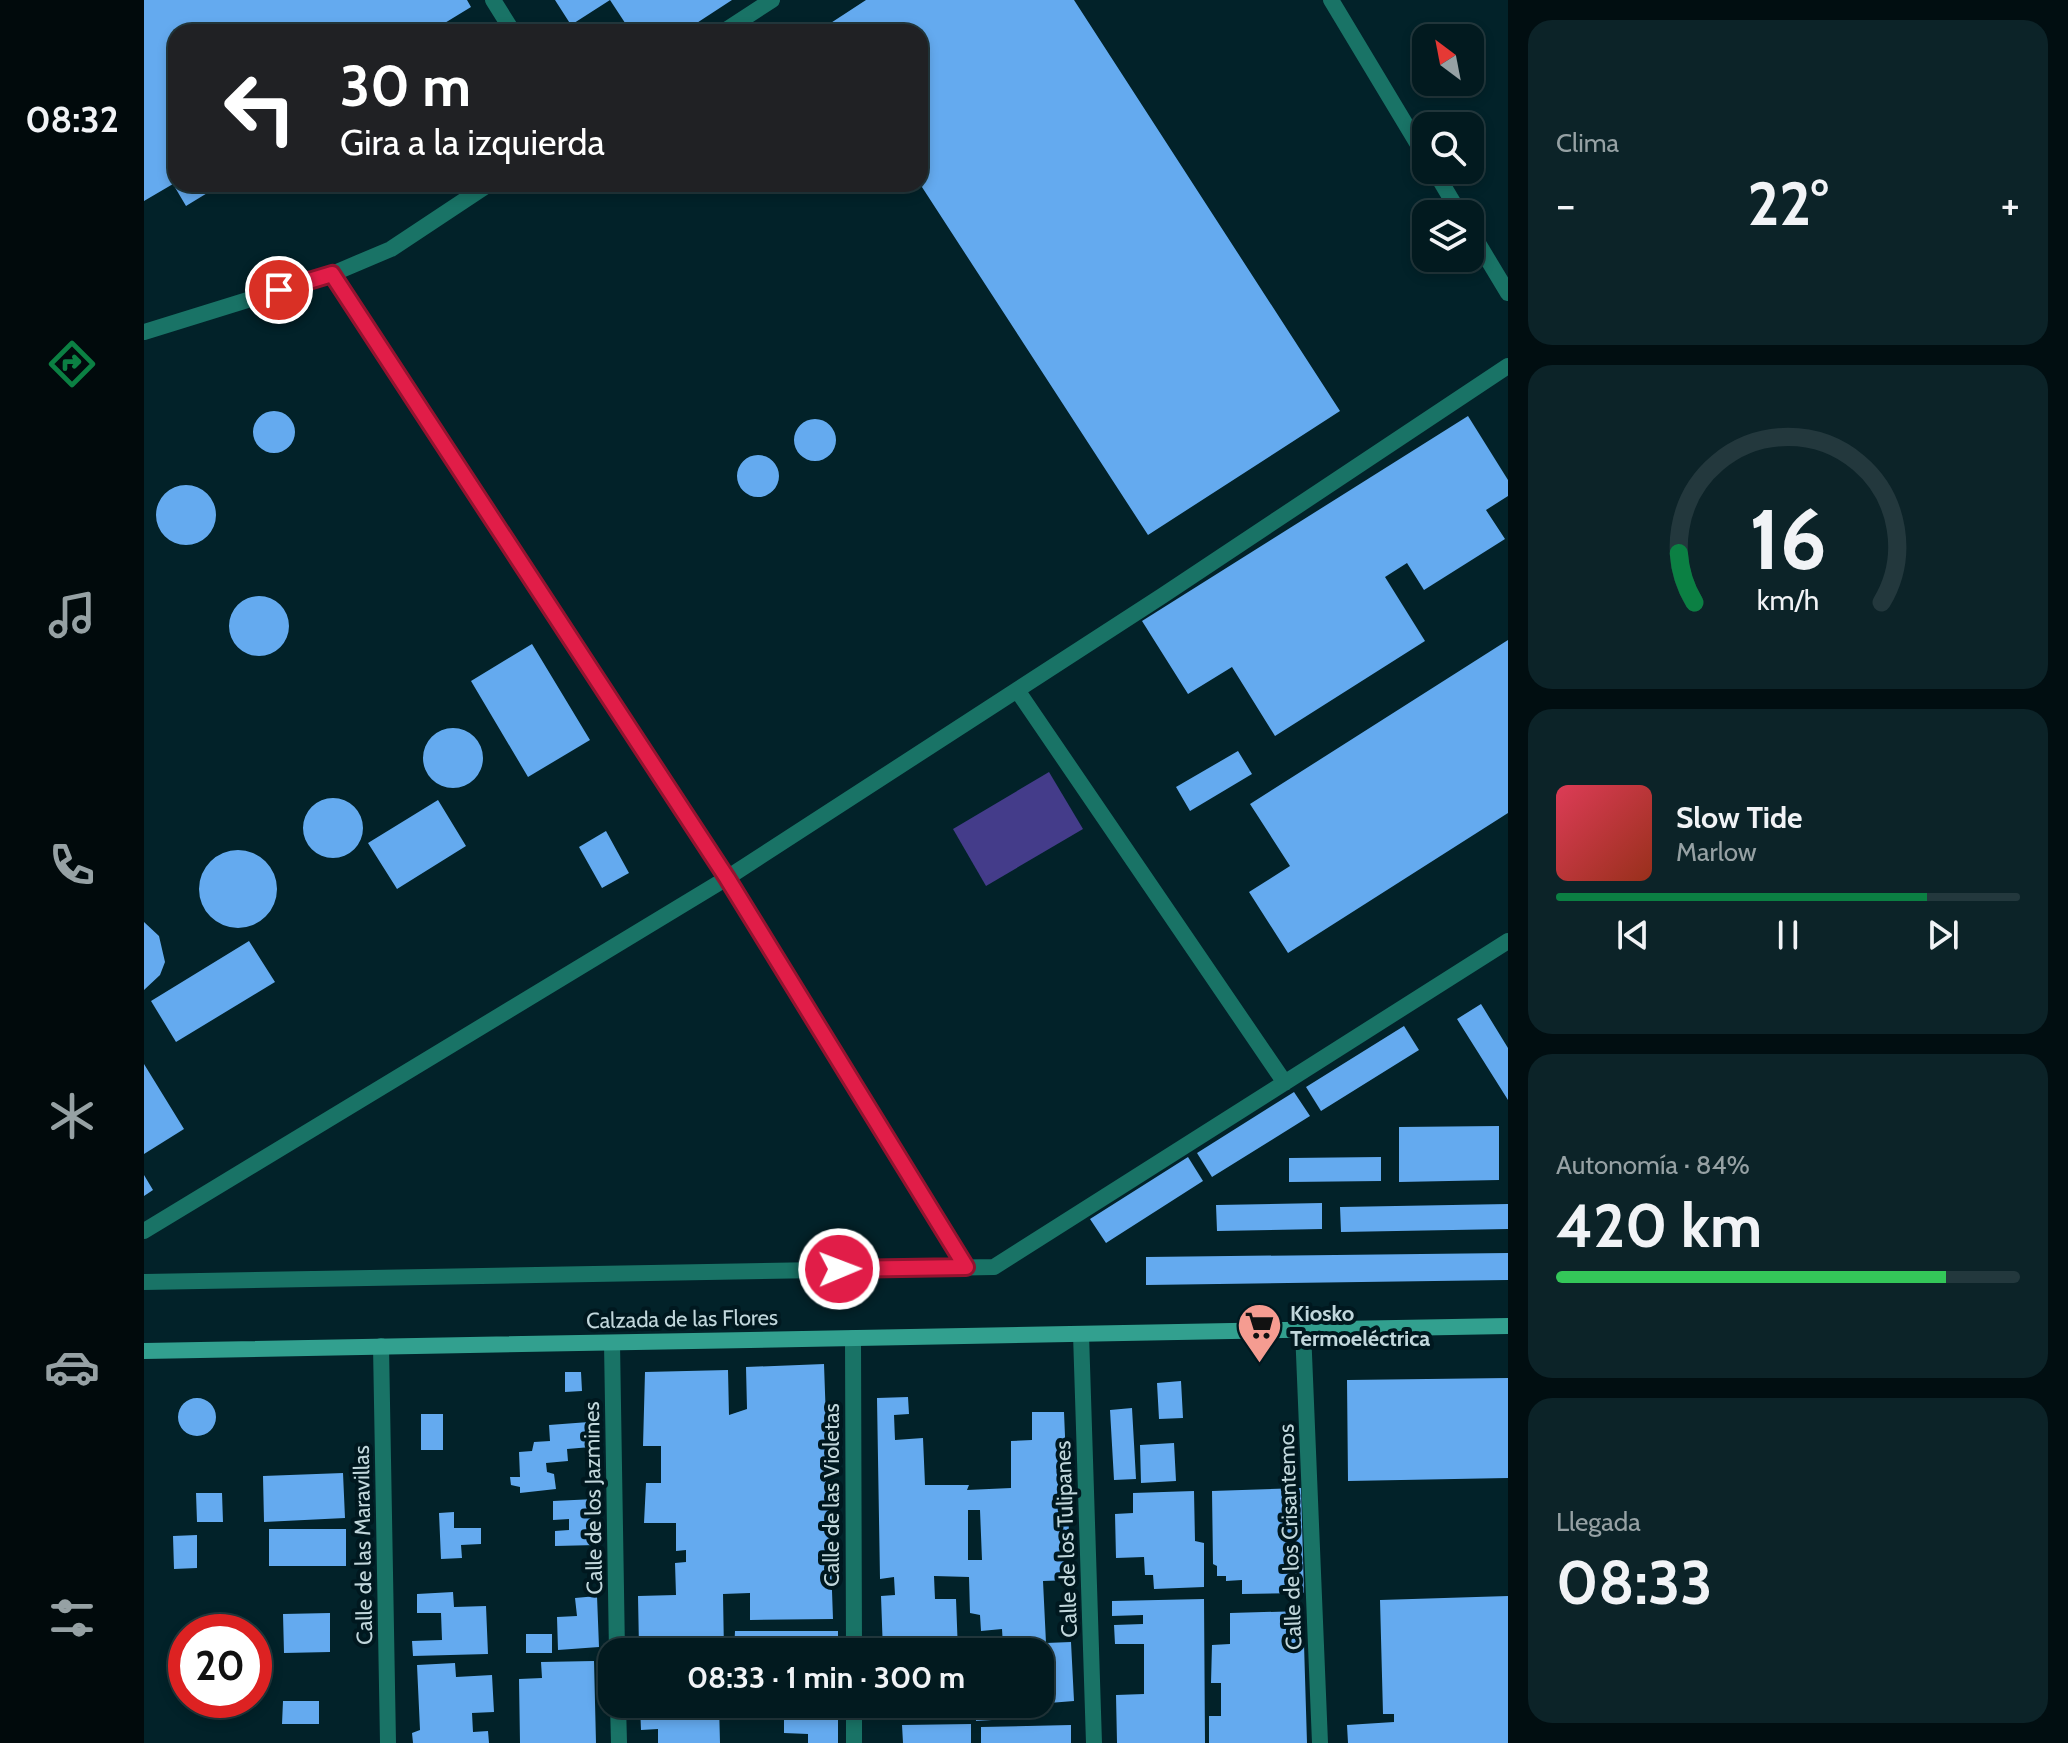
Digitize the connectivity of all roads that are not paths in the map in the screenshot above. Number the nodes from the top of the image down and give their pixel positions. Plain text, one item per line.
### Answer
1 (493, 0) edge
2 (772, 0) edge
3 (1331, 0) edge
4 (508, 24) edge
5 (735, 24) edge
6 (1412, 135) edge
7 (477, 192) edge
8 (1484, 253) edge
9 (332, 274) junction
10 (1508, 293) edge
11 (144, 332) edge
12 (1508, 366) edge
13 (1017, 690) junction
14 (727, 878) junction
15 (1508, 941) edge
16 (1285, 1083) junction
17 (144, 1231) edge
18 (966, 1267) junction
19 (144, 1282) edge
20 (1508, 1326) edge
21 (1303, 1330) junction
22 (1081, 1334) junction
23 (853, 1338) junction
24 (612, 1343) junction
25 (381, 1346) junction
26 (144, 1351) edge
27 (617, 1638) edge
28 (854, 1638) edge
29 (618, 1718) edge
30 (854, 1718) edge
31 (388, 1743) edge
32 (619, 1743) edge
33 (854, 1743) edge
34 (1094, 1743) edge
35 (1320, 1743) edge

1 - 4 street
2 - 5 street
3 - 6 street
7 - 9 street
8 - 10 street
9 - 11 street
9 - 14 street
12 - 13 street
13 - 14 street
13 - 16 street
14 - 17 street
14 - 18 street
15 - 16 street
16 - 18 street
18 - 19 street
20 - 21 main road, Calzada de las Flores
21 - 22 main road, Calzada de las Flores
21 - 35 street, Calle de los Crisantemos
22 - 23 main road, Calzada de las Flores
22 - 34 street, Calle de los Tulipanes
23 - 24 main road, Calzada de las Flores
23 - 28 street, Calle de las Violetas
24 - 25 main road, Calzada de las Flores
24 - 27 street, Calle de los Jazmines
25 - 26 main road, Calzada de las Flores
25 - 31 street, Calle de las Maravillas
29 - 32 street
30 - 33 street

